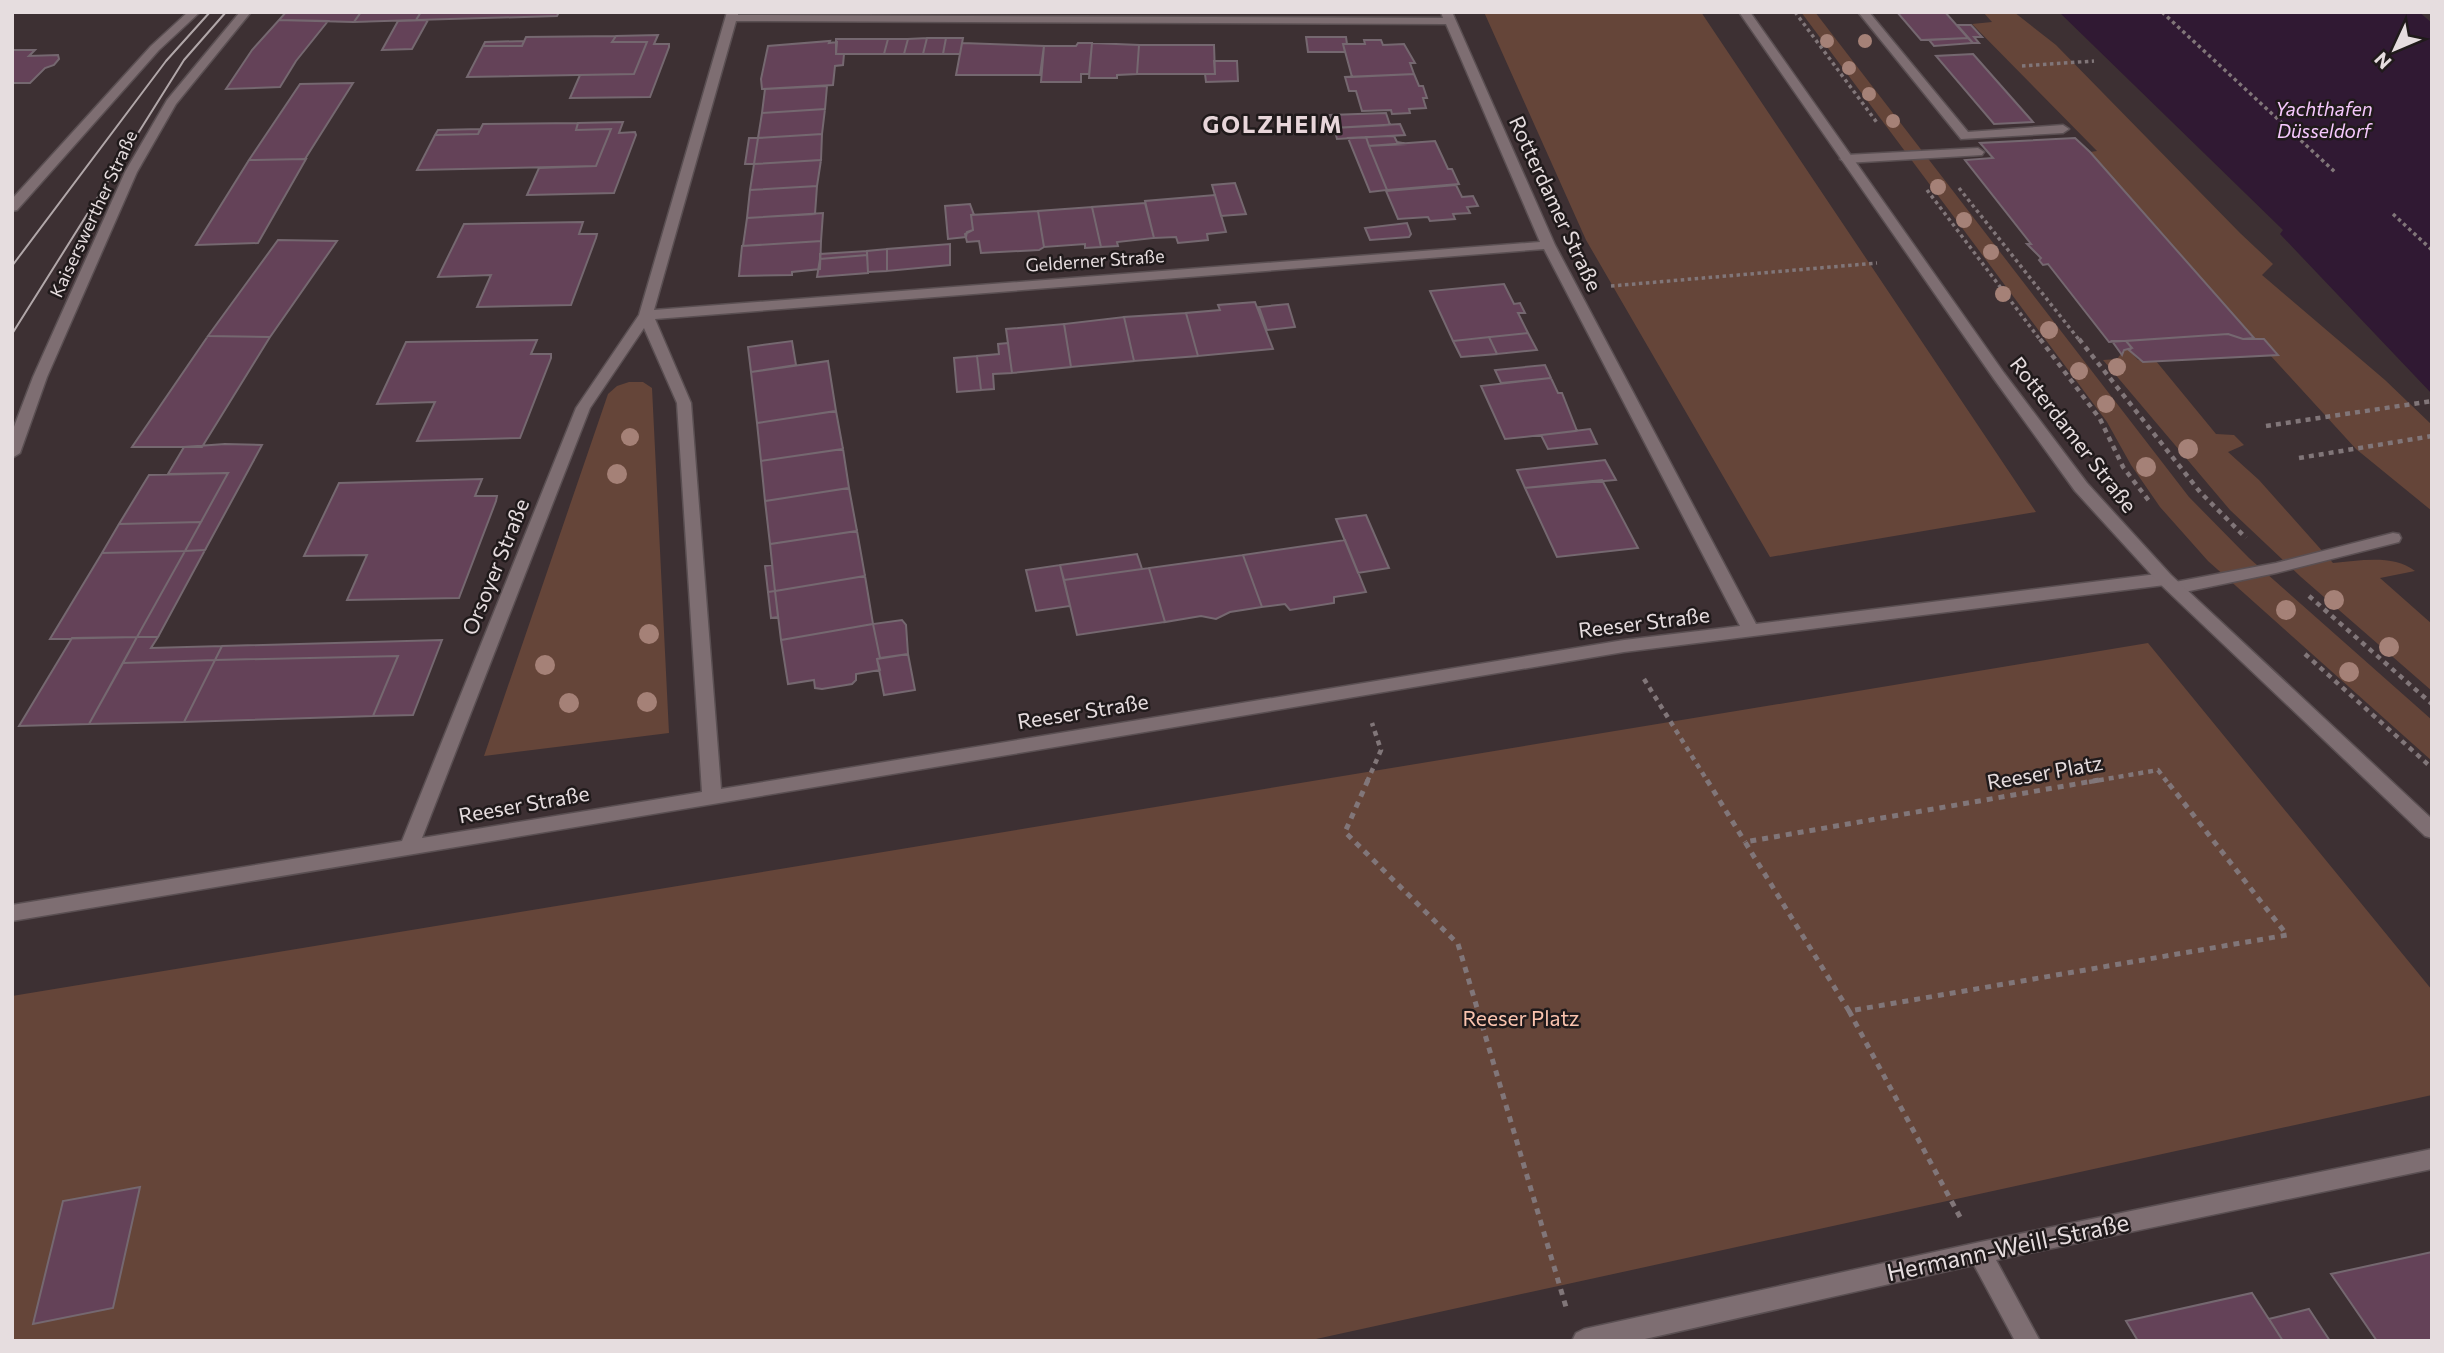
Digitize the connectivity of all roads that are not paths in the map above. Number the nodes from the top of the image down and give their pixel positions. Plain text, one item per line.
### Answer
1 (195, 12) edge
2 (246, 12) edge
3 (1744, 12) edge
4 (1863, 12) edge
5 (731, 15) edge
6 (1447, 16) edge
7 (2063, 129) dead end
8 (1978, 152) dead end
9 (1846, 159) junction
10 (12, 207) edge
11 (1548, 245) junction
12 (646, 315) junction
13 (12, 453) edge
14 (2393, 538) dead end
15 (2170, 583) junction
16 (1752, 632) junction
17 (712, 796) junction
18 (2432, 831) edge
19 (409, 847) junction
20 (12, 913) edge
21 (2432, 1159) edge
22 (1980, 1253) junction
23 (1584, 1341) edge
24 (2028, 1341) edge

1 - 10 street, Kaiserswerther Straße
2 - 13 street, Kaiserswerther Straße
3 - 9 street, Rotterdamer Straße
4 - 7 street
5 - 6 street
5 - 12 street, Orsoyer Straße
6 - 11 street, Rotterdamer Straße
8 - 9 street
9 - 15 street, Rotterdamer Straße
11 - 12 street, Gelderner Straße
11 - 16 street, Rotterdamer Straße
12 - 17 street
12 - 19 street, Orsoyer Straße
14 - 15 street, Reeser Straße
15 - 16 street, Reeser Straße
15 - 18 street, Rotterdamer Straße
16 - 17 street, Reeser Straße
17 - 19 street, Reeser Straße
19 - 20 street, Reeser Straße
21 - 22 street, Hermann-Weill-Straße
22 - 23 street, Hermann-Weill-Straße
22 - 24 street

